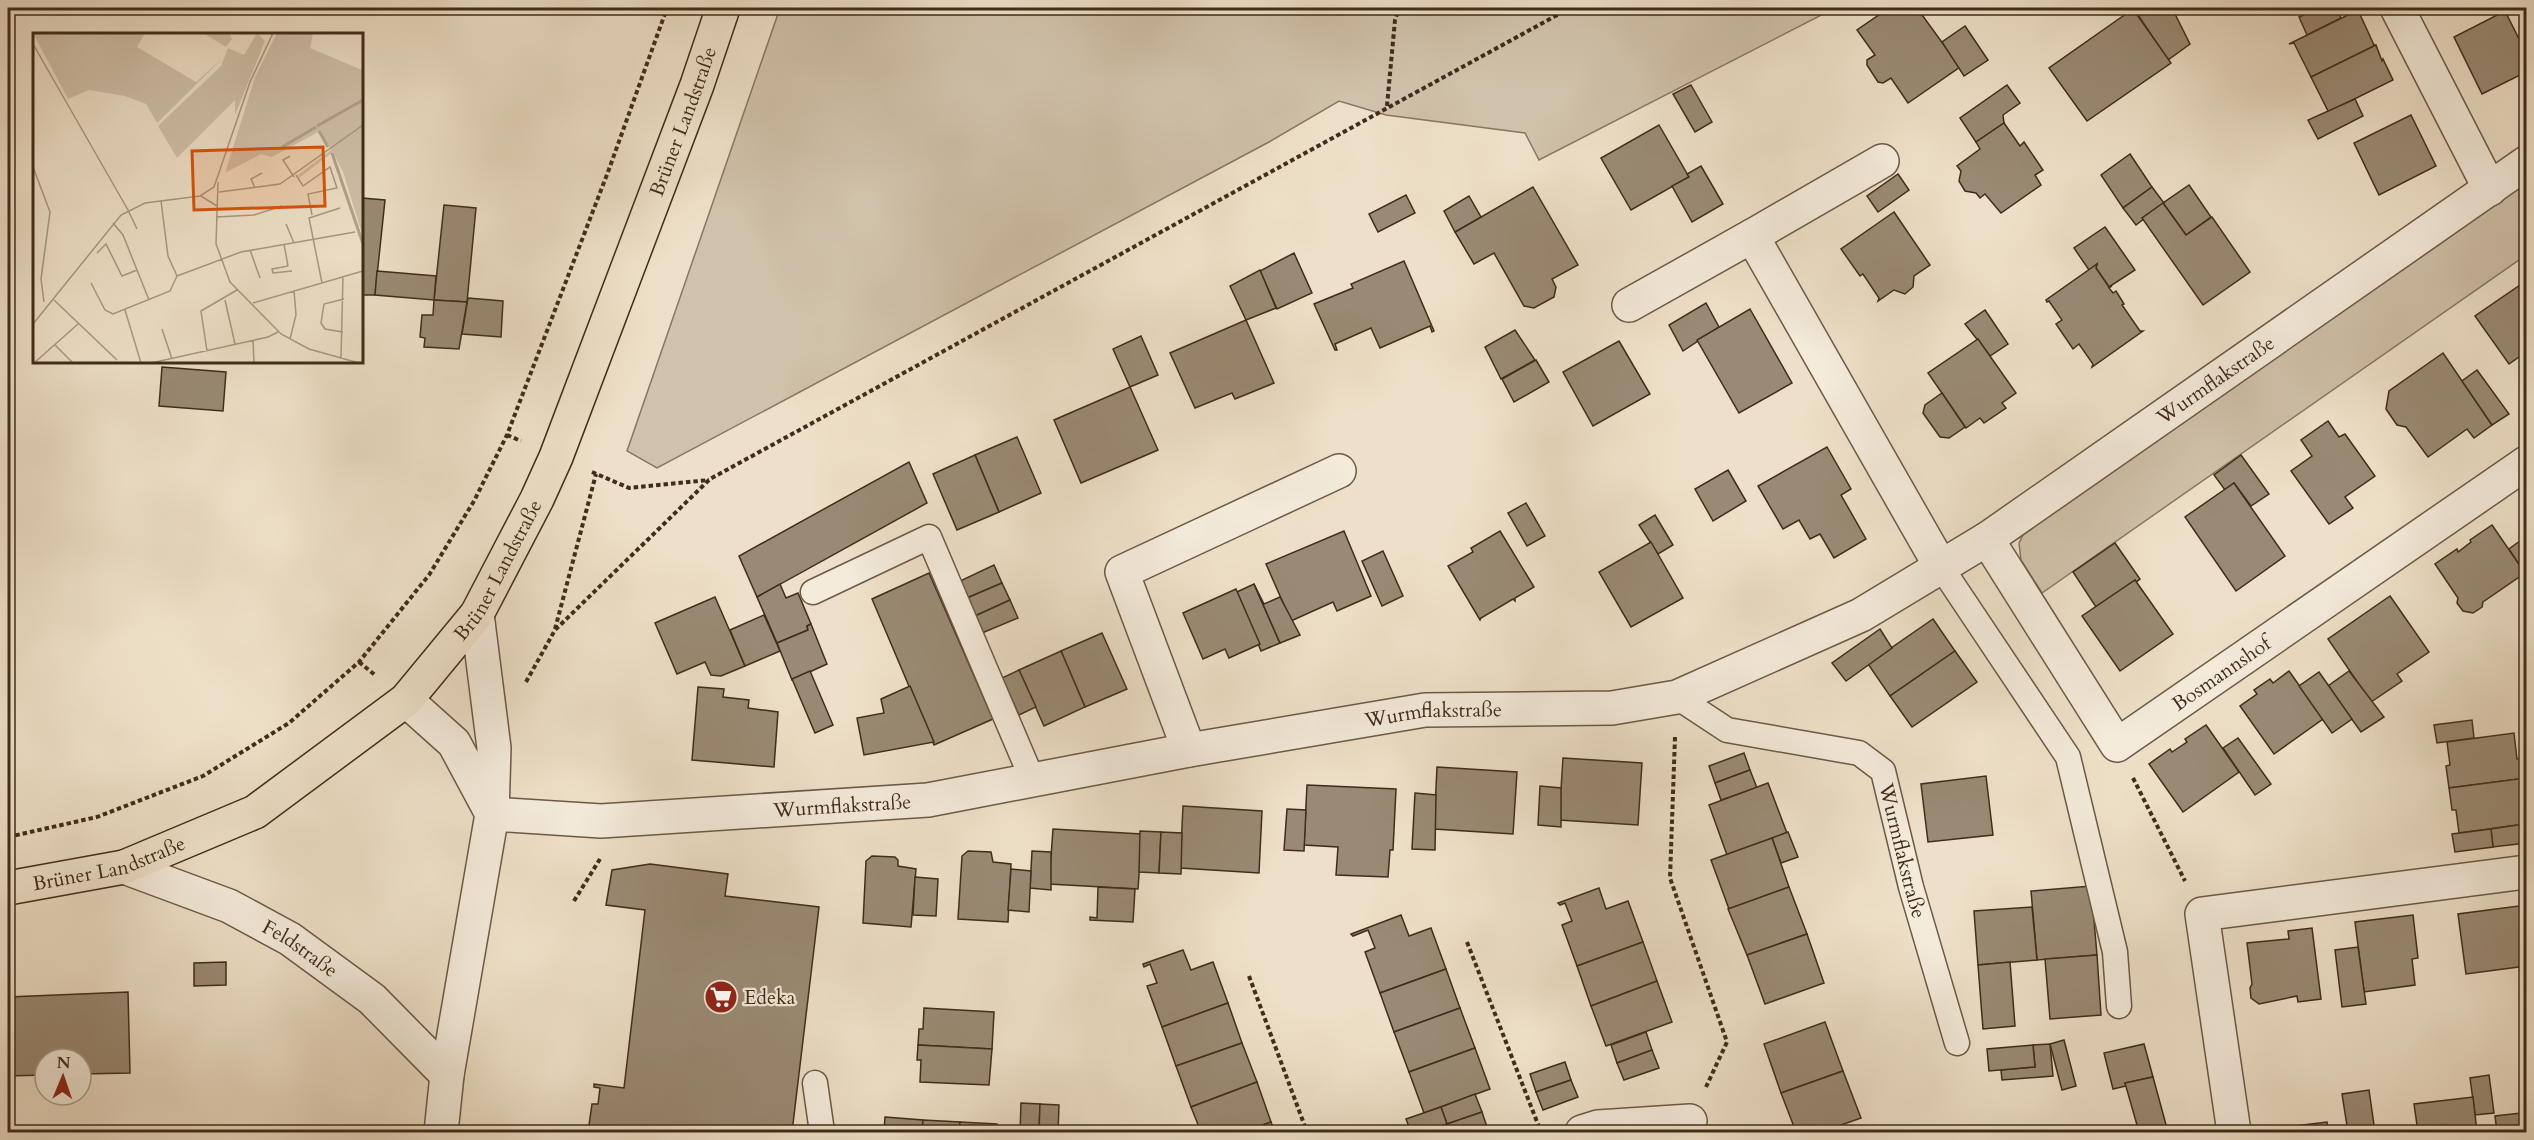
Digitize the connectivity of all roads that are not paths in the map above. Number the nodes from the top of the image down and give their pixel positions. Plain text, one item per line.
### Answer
1 (723, 8) edge
2 (2397, 8) edge
3 (1882, 161) dead end
4 (2526, 163) edge
5 (2490, 189) junction
6 (1752, 236) junction
7 (1629, 305) dead end
8 (2526, 463) edge
9 (1339, 471) dead end
10 (1987, 539) junction
11 (1941, 567) junction
12 (813, 592) dead end
13 (477, 615) junction
14 (1677, 697) junction
15 (406, 700) junction
16 (1190, 750) junction
17 (1033, 781) junction
18 (492, 814) junction
19 (124, 867) junction
20 (2526, 872) edge
21 (8, 888) edge
22 (2119, 1006) dead end
23 (1957, 1043) dead end
24 (447, 1075) junction
25 (816, 1083) dead end
26 (1690, 1121) road end
27 (441, 1132) edge
28 (822, 1132) edge
29 (1582, 1132) edge
30 (2234, 1132) edge

1 - 13 main road, Brüner Landstraße
2 - 5 street
3 - 6 street
4 - 5 street, Wurmflakstraße
5 - 10 street, Wurmflakstraße
6 - 7 street
6 - 11 street
8 - 10 street, Bosmannshof
9 - 16 street
10 - 11 street, Wurmflakstraße
11 - 14 street, Wurmflakstraße
11 - 22 lane
12 - 17 lane
13 - 15 main road, Brüner Landstraße
13 - 18 street
14 - 16 street, Wurmflakstraße
14 - 23 lane, Wurmflakstraße
15 - 18 street
15 - 19 main road, Brüner Landstraße
16 - 17 street, Wurmflakstraße
17 - 18 street, Wurmflakstraße
18 - 24 street
19 - 21 main road, Brüner Landstraße
19 - 24 street, Feldstraße
20 - 30 street
24 - 27 street
25 - 28 lane
26 - 29 street

